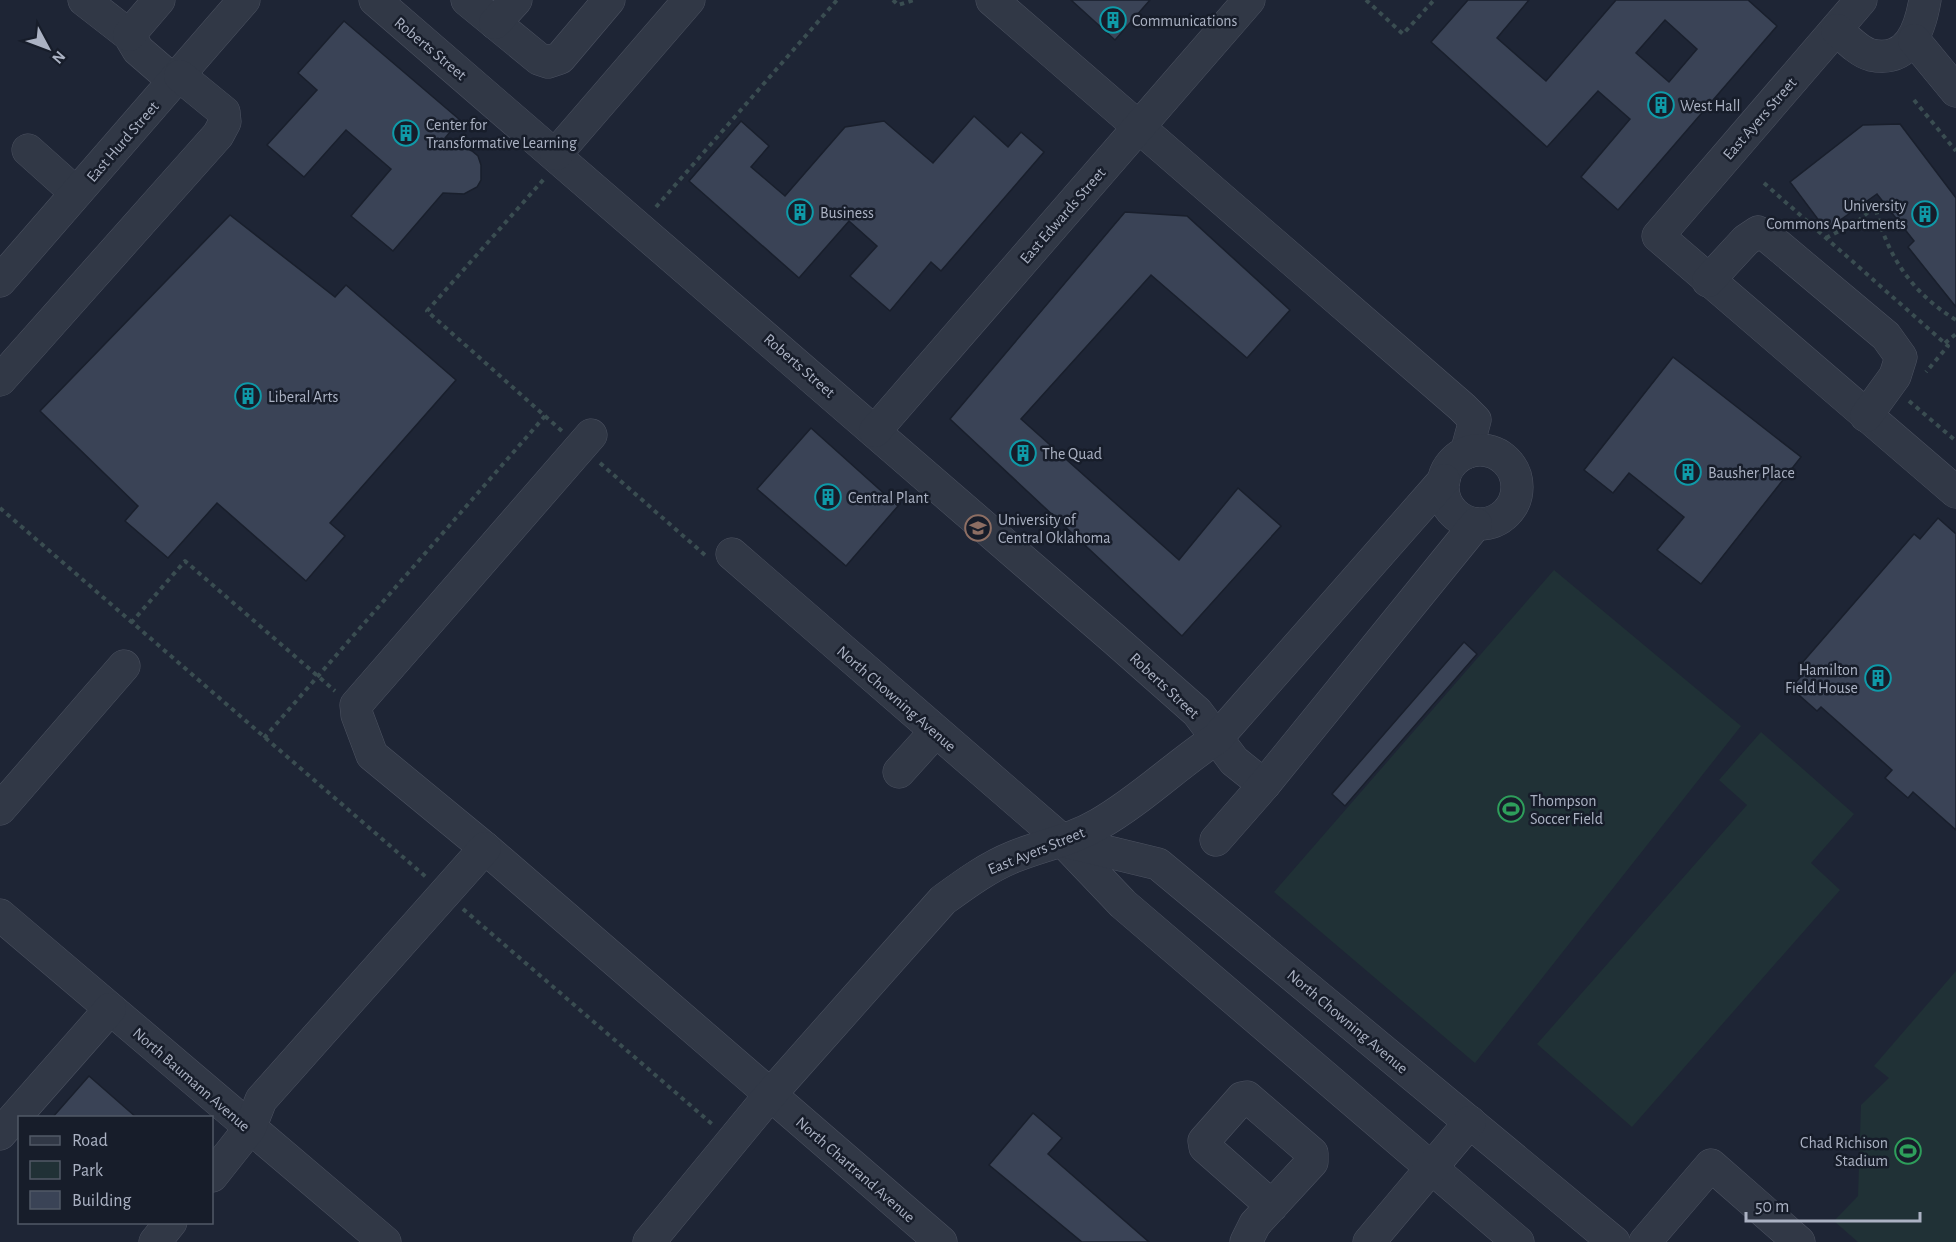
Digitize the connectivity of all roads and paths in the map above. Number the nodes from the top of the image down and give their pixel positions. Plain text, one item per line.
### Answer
1 (84, 0) edge
2 (159, 0) edge
3 (244, 0) edge
4 (375, 0) edge
5 (467, 0) edge
6 (516, 0) edge
7 (609, 0) edge
8 (689, 0) edge
9 (837, 0) edge
10 (893, 0) edge
11 (915, 0) edge
12 (992, 0) edge
13 (1249, 0) edge
14 (1366, 0) edge
15 (1434, 0) edge
16 (1861, 0) edge
17 (1925, 0) edge
18 (495, 24) junction
19 (1837, 30) junction
20 (129, 35) junction
21 (1914, 40) junction
22 (181, 75) junction
23 (1956, 91) edge
24 (1914, 100) dead end
25 (1139, 126) junction
26 (28, 150) dead end
27 (1956, 151) edge
28 (559, 157) junction
29 (76, 193) junction
30 (639, 226) junction
31 (1826, 238) dead end
32 (0, 281) edge
33 (1708, 281) junction
34 (1956, 320) edge
35 (1956, 334) edge
36 (1946, 343) dead end
37 (0, 381) edge
38 (1866, 416) junction
39 (875, 430) junction
40 (591, 435) dead end
41 (1466, 453) junction
42 (1444, 480) junction
43 (1956, 492) edge
44 (0, 508) edge
45 (1476, 524) junction
46 (732, 554) dead end
47 (131, 623) dead end
48 (124, 666) dead end
49 (935, 732) junction
50 (264, 738) dead end
51 (1217, 738) junction
52 (899, 772) dead end
53 (1264, 785) junction
54 (0, 809) edge
55 (1216, 840) dead end
56 (1063, 841) junction
57 (485, 849) junction
58 (0, 915) edge
59 (110, 1009) junction
60 (770, 1095) junction
61 (1470, 1122) junction
62 (250, 1128) junction
63 (0, 1134) edge
64 (1434, 1168) junction
65 (213, 1175) edge
66 (1272, 1206) dead end
67 (169, 1224) edge
68 (653, 1241) edge
69 (155, 1242) edge
70 (385, 1242) edge
71 (941, 1242) edge
72 (1246, 1242) edge
73 (1369, 1242) edge
74 (1518, 1242) edge
75 (1614, 1242) edge
76 (1645, 1242) edge
77 (1799, 1242) edge

1 - 20 street
2 - 20 street
3 - 22 street, East Hurd Street
4 - 28 street, Roberts Street
5 - 18 street
6 - 18 street
7 - 18 street
8 - 28 street
9 - 30 path
10 - 11 path
12 - 25 street
13 - 25 street, East Edwards Street
14 - 15 path
16 - 19 street, East Ayers Street
17 - 21 street
19 - 21 street
19 - 33 street, East Ayers Street
20 - 22 street
21 - 23 street
22 - 29 street, East Hurd Street
22 - 37 street
24 - 27 path
25 - 39 street, East Edwards Street
25 - 41 street
26 - 29 street
28 - 30 street, Roberts Street
28 - 50 path
29 - 32 street, East Hurd Street
30 - 39 street, Roberts Street
31 - 34 path
33 - 38 street
33 - 38 street
35 - 36 path
38 - 43 street
39 - 51 street, Roberts Street
40 - 57 street, North Chartrand Avenue
41 - 42 street
41 - 45 street
42 - 45 street
42 - 51 street, East Ayers Street
44 - 47 path
45 - 53 street
46 - 49 street, North Chowning Avenue
48 - 54 street
49 - 52 street
49 - 56 street, North Chowning Avenue
51 - 53 street, Roberts Street
51 - 56 street, East Ayers Street
53 - 55 street
56 - 60 street, East Ayers Street
56 - 61 street, North Chowning Avenue
56 - 64 street, North Chowning Avenue
57 - 60 street, North Chartrand Avenue
57 - 62 street
58 - 59 street, North Baumann Avenue
59 - 62 street, North Baumann Avenue
59 - 63 street
60 - 68 street, East Ayers Street
60 - 71 street, North Chartrand Avenue
61 - 64 street
61 - 75 street, North Chowning Avenue
62 - 65 street
62 - 70 street, North Baumann Avenue
64 - 73 street
64 - 74 street, North Chowning Avenue
66 - 72 street
67 - 69 street
76 - 77 street

